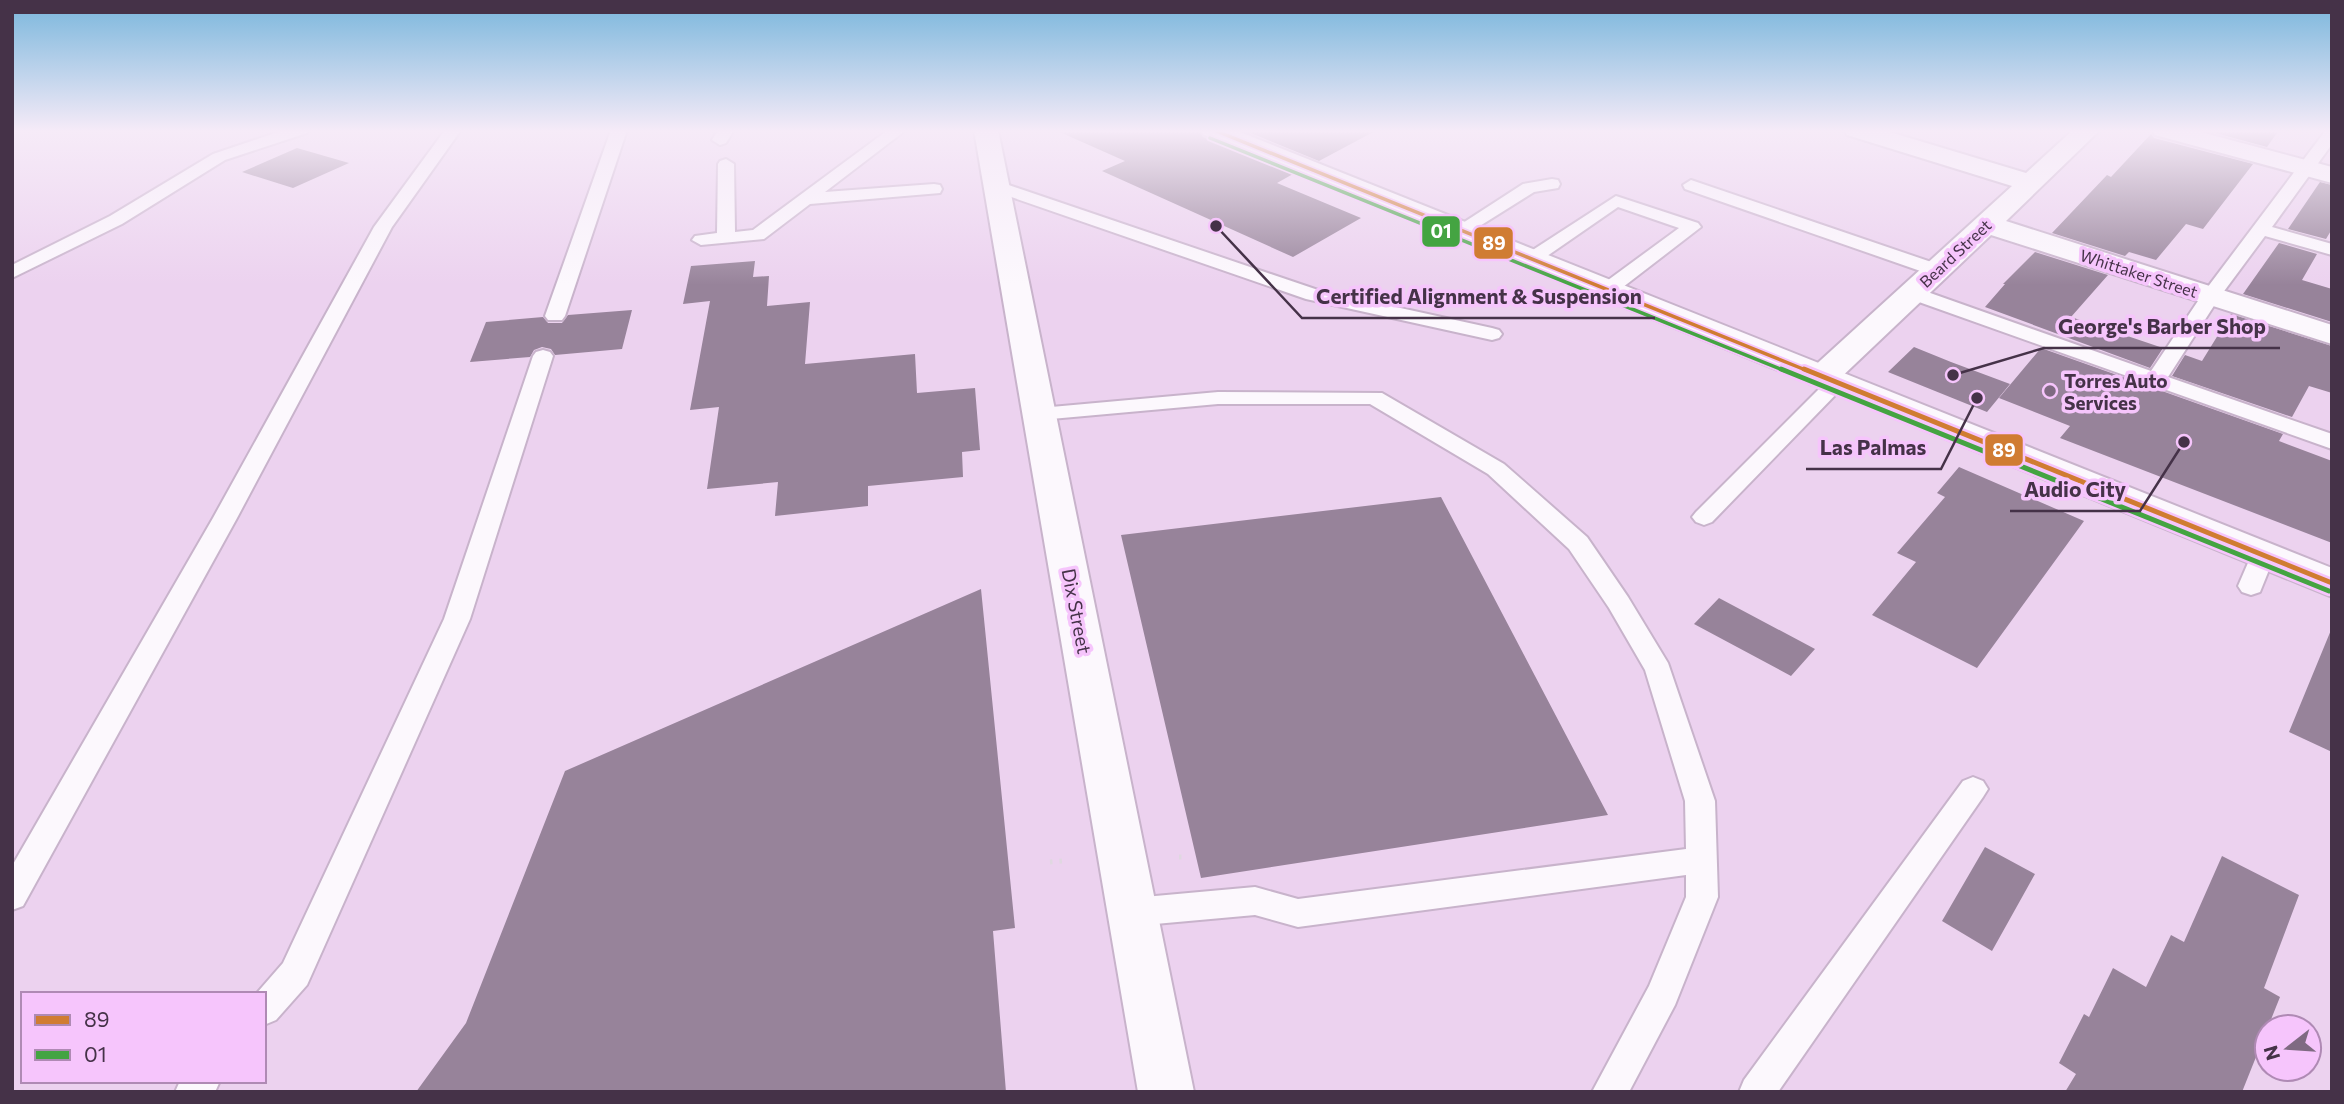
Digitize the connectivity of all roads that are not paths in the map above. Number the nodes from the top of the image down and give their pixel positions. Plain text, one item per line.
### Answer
1 (179, 182) edge
2 (416, 182) edge
3 (601, 182) edge
4 (726, 182) edge
5 (830, 182) edge
6 (996, 182) edge
7 (1341, 182) edge
8 (2026, 182) edge
9 (2310, 182) edge
10 (2031, 183) joint
11 (1552, 184) dead end
12 (1691, 185) dead end
13 (997, 186) junction
14 (934, 189) dead end
15 (807, 199) junction
16 (1986, 224) junction
17 (2261, 229) junction
18 (1461, 230) junction
19 (726, 237) junction
20 (701, 240) dead end
21 (2332, 250) edge
22 (1531, 259) junction
23 (1936, 270) junction
24 (12, 272) edge
25 (1607, 290) junction
26 (1912, 293) junction
27 (2211, 296) junction
28 (555, 316) dead end
29 (1492, 334) dead end
30 (2332, 335) edge
31 (544, 356) dead end
32 (2156, 379) junction
33 (1829, 380) junction
34 (1040, 414) junction
35 (2332, 442) edge
36 (1703, 517) dead end
37 (2263, 555) junction
38 (2332, 583) edge
39 (2251, 586) dead end
40 (1973, 789) dead end
41 (1701, 860) junction
42 (12, 896) edge
43 (1133, 912) junction
44 (266, 1007) edge
45 (1166, 1092) edge
46 (1609, 1092) edge
47 (1756, 1092) edge

1 - 24 lane
2 - 42 lane
3 - 28 lane
4 - 19 lane
5 - 15 lane
6 - 13 street, Dix Street
7 - 18 street
8 - 10 street
9 - 17 lane
10 - 16 street, Beard Street
11 - 18 lane
12 - 23 lane
13 - 29 lane
13 - 34 street, Dix Street
14 - 15 lane
15 - 19 lane
16 - 23 street, Beard Street
16 - 27 street, Whittaker Street
17 - 21 lane
17 - 27 lane
18 - 22 street
19 - 20 lane
22 - 25 street
22 - 25 lane
23 - 26 street, Beard Street
25 - 33 street
26 - 32 lane
26 - 33 street, Beard Street
27 - 30 street, Whittaker Street
27 - 32 lane
31 - 44 lane
32 - 35 lane
33 - 36 lane
33 - 37 street
34 - 41 lane
34 - 43 street, Dix Street
37 - 38 street
37 - 39 lane
40 - 47 lane
41 - 43 lane
41 - 46 lane
43 - 45 street, Dix Street

